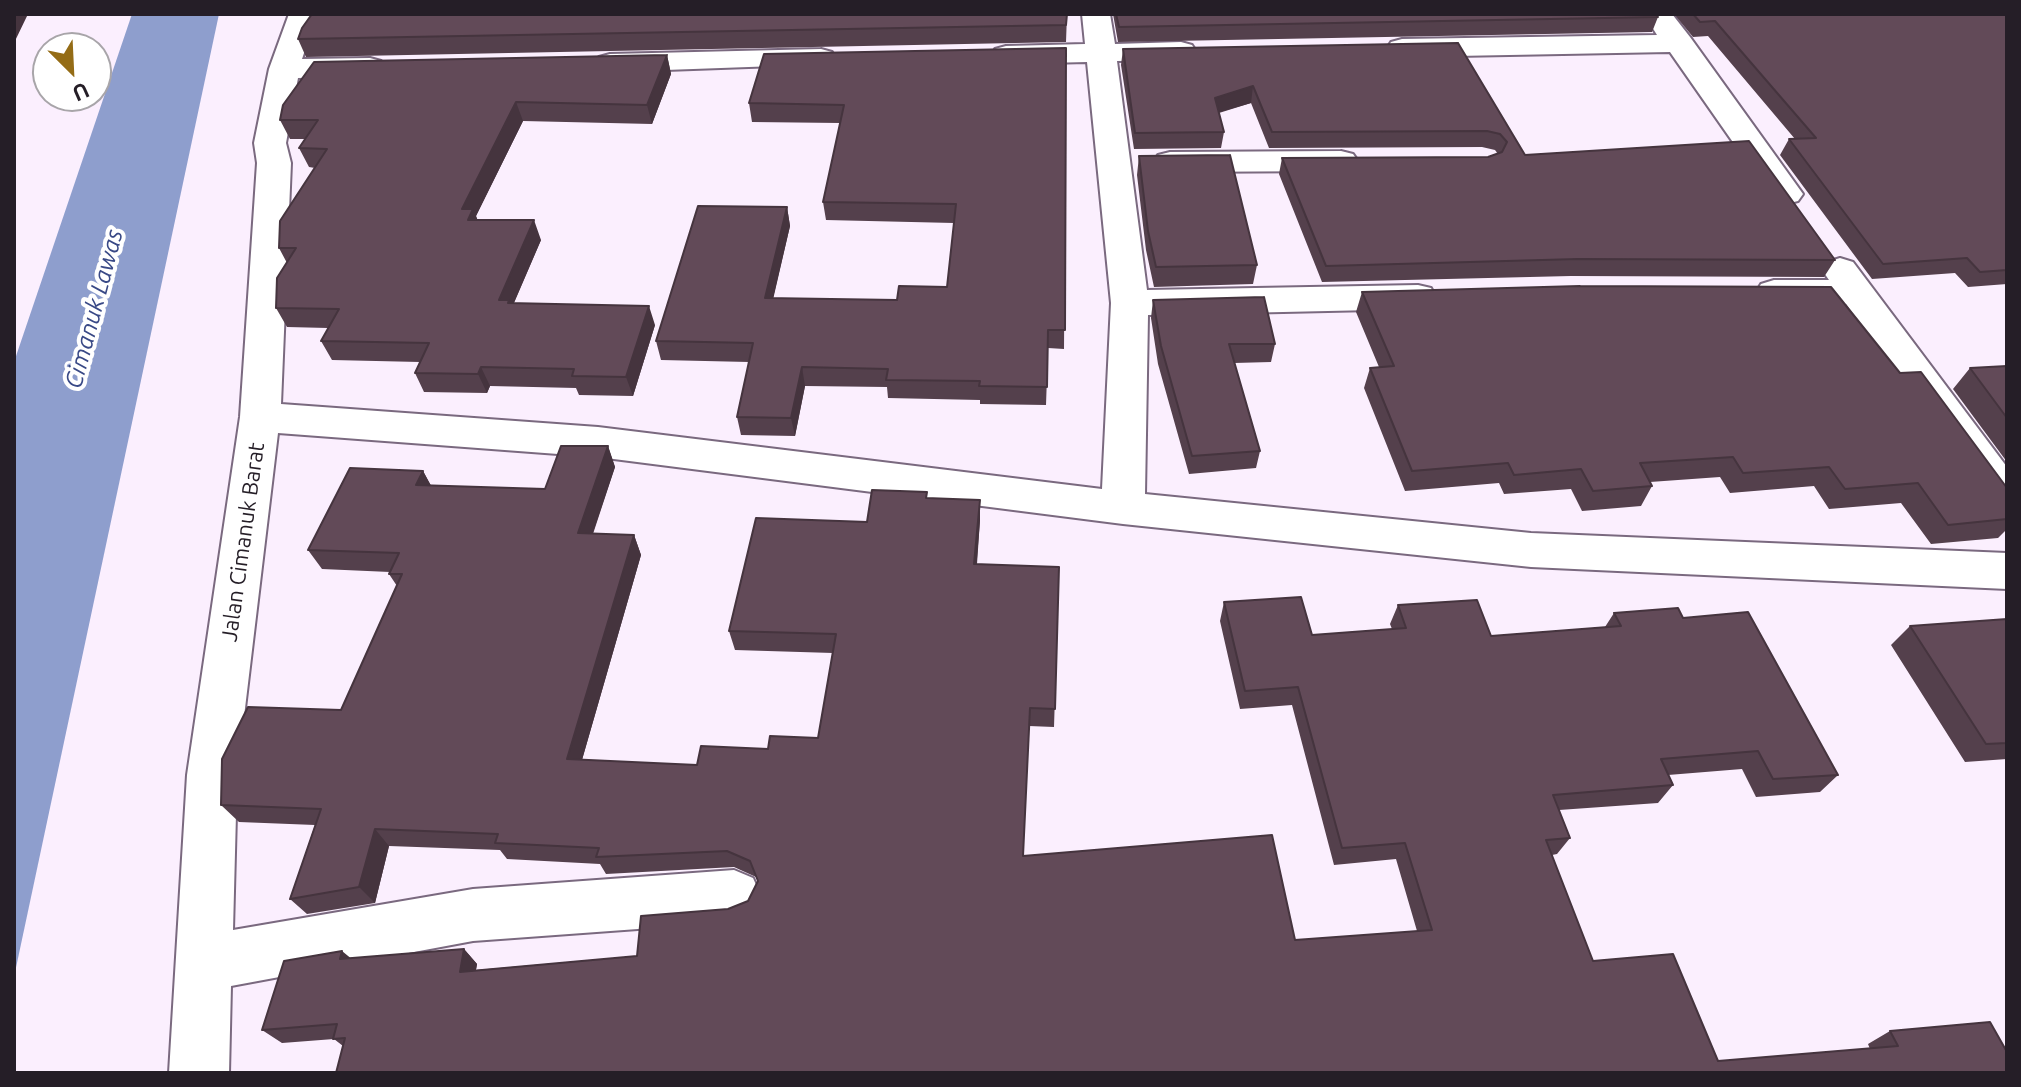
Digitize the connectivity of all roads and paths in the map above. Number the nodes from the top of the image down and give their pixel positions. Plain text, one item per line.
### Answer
1 (303, 14) edge
2 (1096, 14) edge
3 (1657, 14) edge
4 (1680, 43) junction
5 (1368, 48) edge
6 (1212, 51) edge
7 (1103, 53) junction
8 (977, 55) edge
9 (851, 58) edge
10 (583, 63) edge
11 (394, 67) edge
12 (284, 69) junction
13 (1374, 161) edge
14 (1116, 162) junction
15 (1746, 292) edge
16 (1856, 292) junction
17 (1445, 296) edge
18 (1130, 303) junction
19 (260, 417) junction
20 (2007, 498) edge
21 (1123, 508) junction
22 (2007, 571) edge
23 (734, 896) dead end
24 (204, 963) junction
25 (199, 1073) edge

1 - 12 street, Jalan Cimanuk Barat
2 - 7 street
3 - 4 street
4 - 5 street
4 - 16 street
6 - 7 street
7 - 8 street
7 - 14 street
9 - 10 street
11 - 12 street
12 - 19 street, Jalan Cimanuk Barat
13 - 14 street
14 - 18 street
15 - 16 street
16 - 20 street
17 - 18 street
18 - 21 street
19 - 21 street
19 - 24 street, Jalan Cimanuk Barat
21 - 22 street
23 - 24 street
24 - 25 street, Jalan Cimanuk Barat

